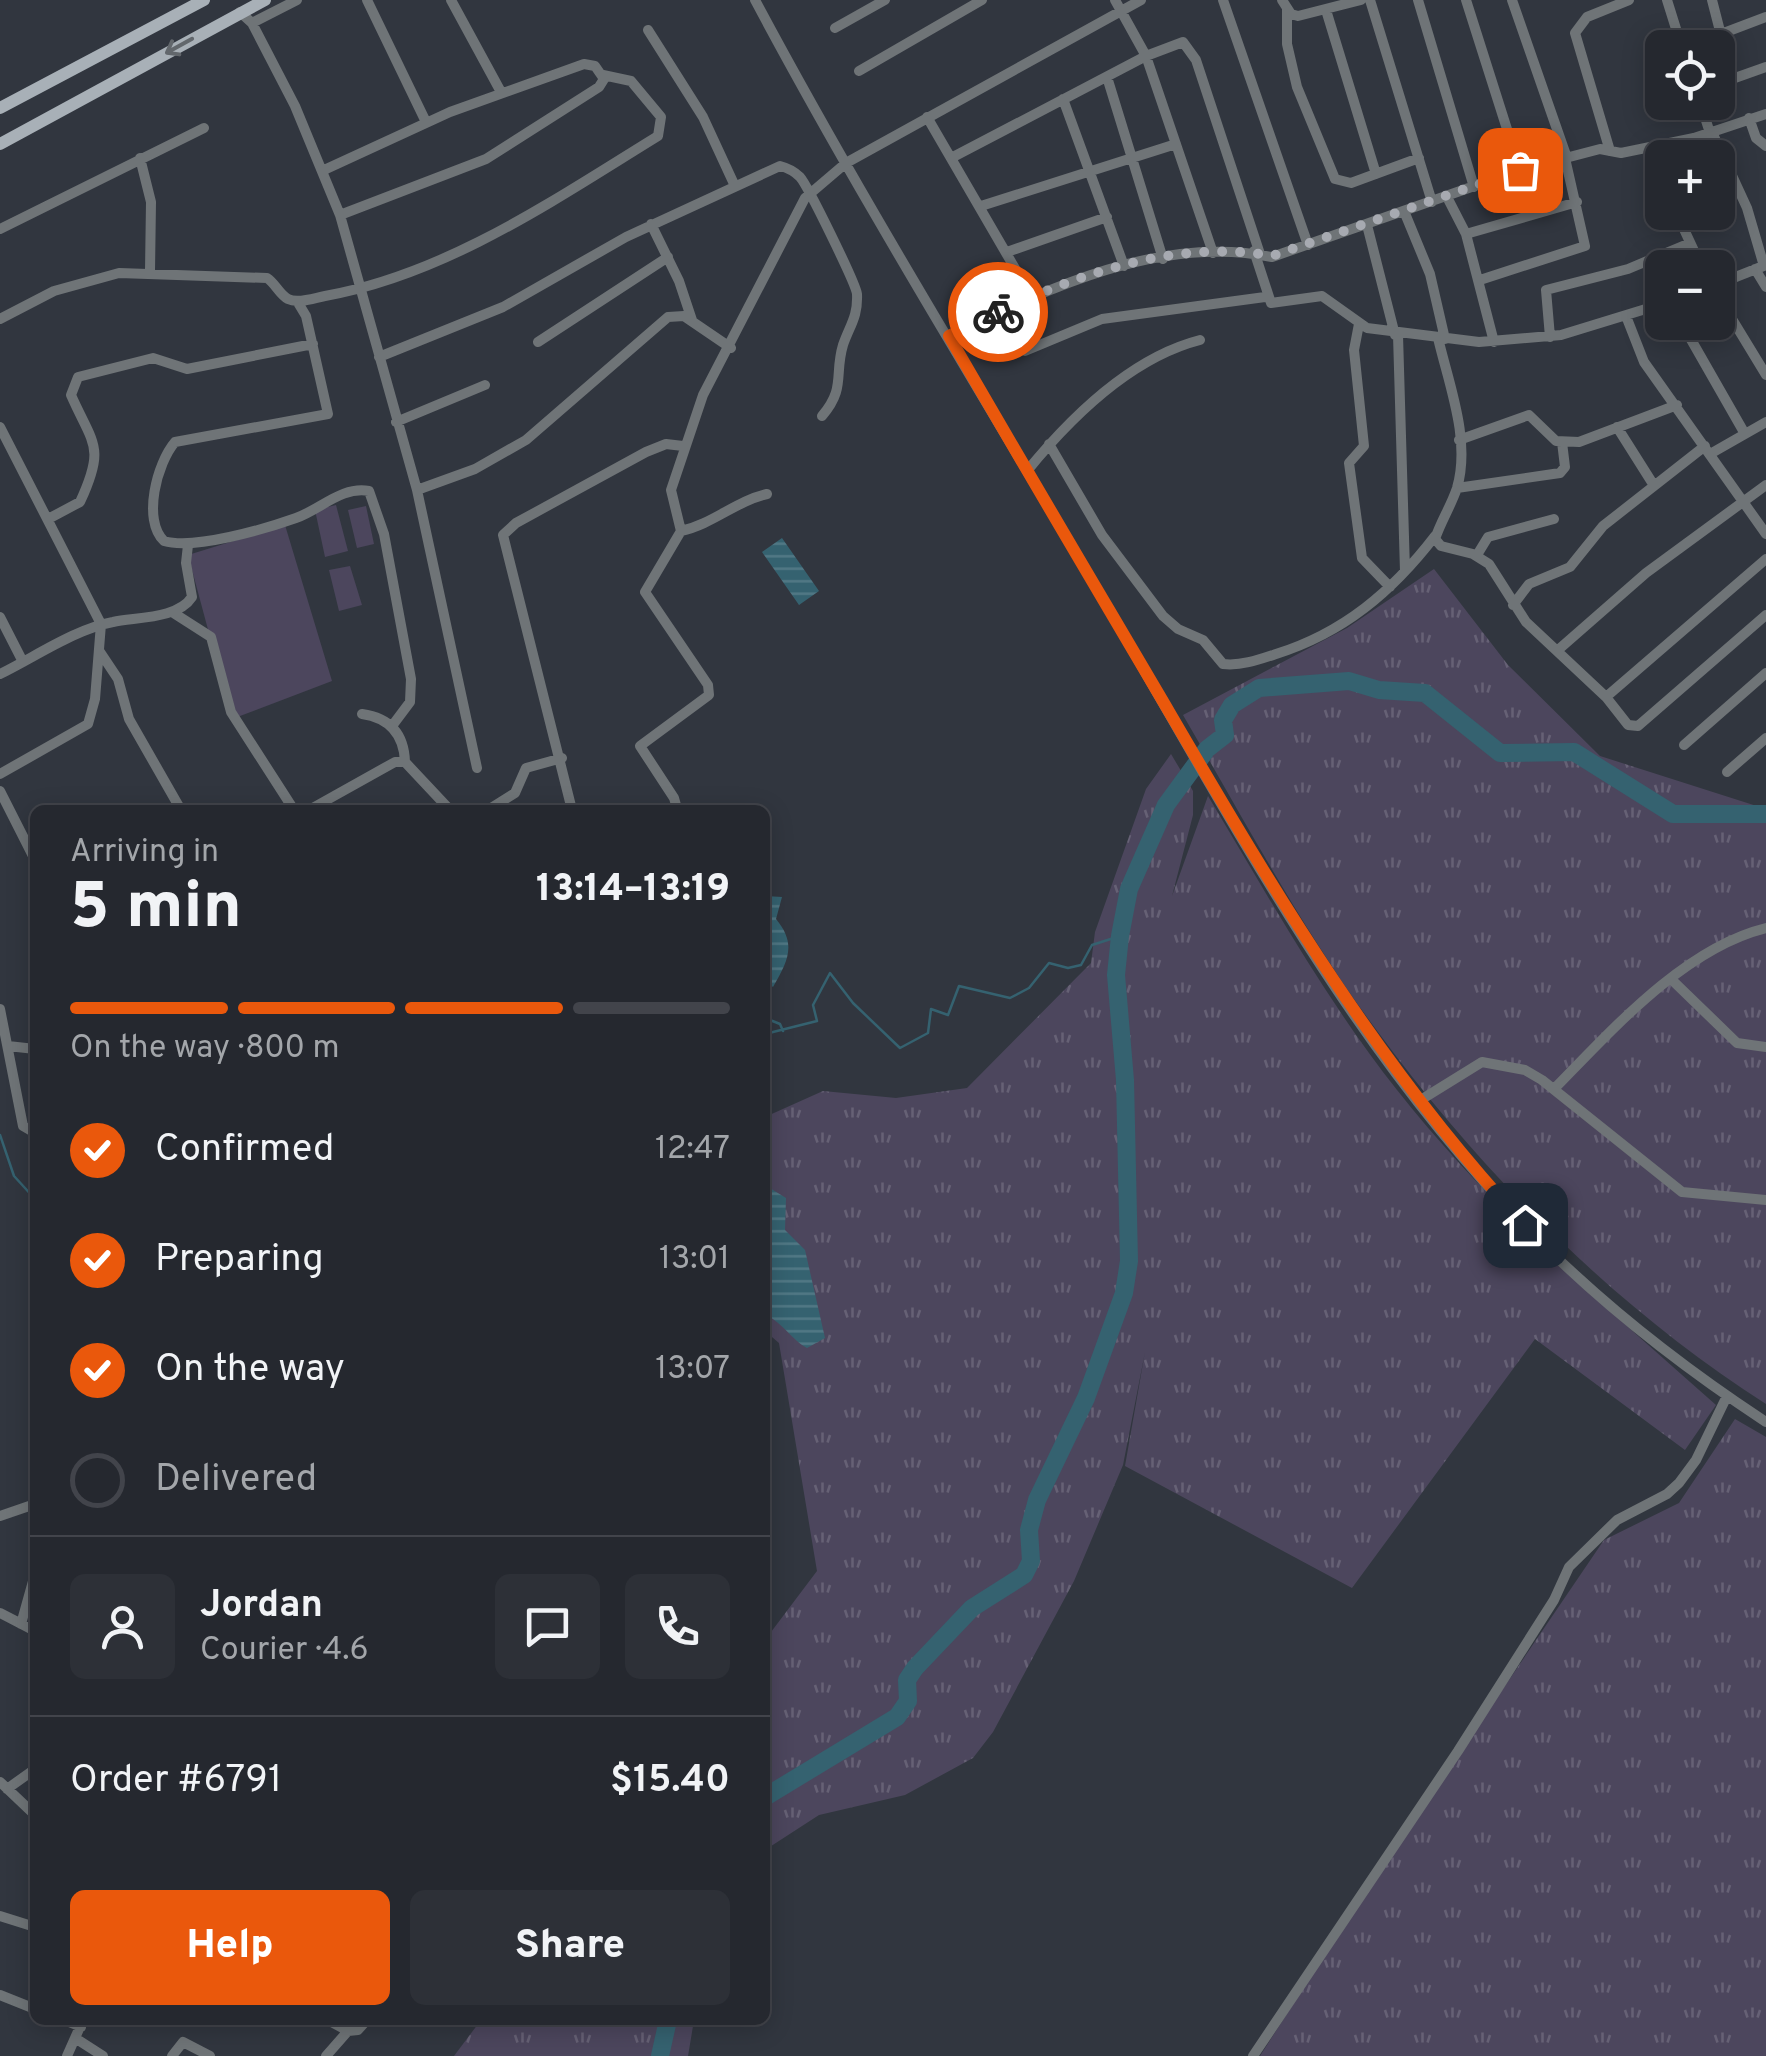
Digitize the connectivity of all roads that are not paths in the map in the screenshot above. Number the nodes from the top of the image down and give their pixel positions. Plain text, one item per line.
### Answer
1 (204, 0) edge
2 (264, 0) edge
3 (296, 0) edge
4 (367, 0) edge
5 (451, 0) edge
6 (748, 0) edge
7 (756, 0) edge
8 (885, 0) edge
9 (982, 0) edge
10 (1141, 0) edge
11 (1223, 0) edge
12 (1362, 0) edge
13 (1370, 0) edge
14 (1418, 0) edge
15 (1466, 0) edge
16 (1512, 0) edge
17 (1629, 0) edge
18 (1668, 0) edge
19 (1712, 0) edge
20 (1285, 4) edge
21 (1118, 5) edge
22 (1330, 6) edge
23 (240, 12) junction
24 (1766, 17) edge
25 (252, 23) junction
26 (835, 28) dead end
27 (648, 30) dead end
28 (1677, 30) edge
29 (1720, 30) edge
30 (1734, 30) edge
31 (773, 36) junction
32 (1146, 56) junction
33 (1766, 67) edge
34 (859, 71) dead end
35 (603, 75) junction
36 (1107, 77) junction
37 (1735, 78) edge
38 (501, 92) junction
39 (1063, 99) junction
40 (0, 108) edge
41 (1766, 114) edge
42 (927, 117) junction
43 (1749, 118) junction
44 (1707, 120) edge
45 (426, 122) junction
46 (204, 128) dead end
47 (1711, 132) junction
48 (1679, 140) edge
49 (0, 144) edge
50 (1176, 144) junction
51 (1766, 146) edge
52 (1645, 147) edge
53 (1610, 152) junction
54 (953, 157) junction
55 (140, 158) junction
56 (1132, 158) junction
57 (1418, 158) junction
58 (1566, 158) junction
59 (846, 163) junction
60 (324, 170) junction
61 (1520, 170) junction
62 (1090, 172) junction
63 (1376, 174) junction
64 (734, 184) junction
65 (1474, 186) junction
66 (810, 191) junction
67 (1447, 196) junction
68 (1432, 202) junction
69 (1577, 202) junction
70 (982, 206) junction
71 (1404, 212) junction
72 (340, 215) junction
73 (1106, 217) junction
74 (651, 224) junction
75 (1366, 224) junction
76 (0, 229) edge
77 (1684, 230) edge
78 (1466, 234) junction
79 (1690, 243) junction
80 (1308, 245) junction
81 (1693, 250) edge
82 (1007, 252) junction
83 (1258, 252) junction
84 (1213, 253) junction
85 (668, 257) junction
86 (1163, 260) junction
87 (1124, 266) junction
88 (1762, 266) edge
89 (150, 270) junction
90 (1735, 277) edge
91 (1480, 280) junction
92 (1766, 287) edge
93 (358, 290) junction
94 (1031, 296) junction
95 (1266, 297) junction
96 (297, 301) junction
97 (1645, 310) edge
98 (1626, 316) junction
99 (0, 319) edge
100 (692, 320) junction
101 (1359, 324) junction
102 (1735, 324) edge
103 (1397, 335) junction
104 (949, 336) junction
105 (1550, 337) junction
106 (1441, 339) junction
107 (1200, 340) dead end
108 (1691, 340) edge
109 (538, 342) dead end
110 (1494, 342) junction
111 (313, 344) junction
112 (731, 348) junction
113 (1024, 351) dead end
114 (379, 357) junction
115 (1766, 376) edge
116 (485, 385) dead end
117 (1678, 405) junction
118 (822, 416) dead end
119 (396, 422) junction
120 (1766, 422) edge
121 (0, 427) edge
122 (1617, 428) junction
123 (1745, 434) junction
124 (1459, 440) junction
125 (1562, 442) junction
126 (1049, 444) junction
127 (683, 446) junction
128 (1708, 450) junction
129 (1027, 471) junction
130 (1653, 484) junction
131 (1766, 485) edge
132 (1456, 488) junction
133 (417, 490) junction
134 (767, 494) dead end
135 (1742, 500) junction
136 (48, 519) junction
137 (1554, 519) dead end
138 (681, 531) junction
139 (1766, 534) edge
140 (1436, 536) junction
141 (188, 545) junction
142 (1477, 555) junction
143 (1766, 559) edge
144 (1405, 572) junction
145 (1390, 587) junction
146 (1513, 604) junction
147 (172, 612) junction
148 (1766, 615) edge
149 (0, 616) edge
150 (101, 624) junction
151 (1558, 650) junction
152 (100, 651) junction
153 (24, 662) junction
154 (1766, 673) edge
155 (0, 674) edge
156 (1606, 697) junction
157 (362, 714) dead end
158 (392, 726) junction
159 (1766, 738) edge
160 (1684, 745) dead end
161 (562, 758) junction
162 (405, 762) junction
163 (477, 768) dead end
164 (1727, 772) dead end
165 (0, 774) edge
166 (0, 790) edge
167 (177, 805) edge
168 (291, 805) edge
169 (318, 805) edge
170 (445, 805) edge
171 (496, 805) edge
172 (571, 805) edge
173 (676, 805) edge
174 (30, 850) edge
175 (1765, 930) edge
176 (1672, 980) junction
177 (0, 1009) edge
178 (8, 1046) junction
179 (30, 1048) edge
180 (1766, 1048) edge
181 (1554, 1089) junction
182 (1419, 1101) junction
183 (30, 1130) edge
184 (1766, 1200) edge
185 (1727, 1396) junction
186 (1766, 1422) edge
187 (30, 1506) edge
188 (0, 1516) edge
189 (30, 1592) edge
190 (0, 1613) edge
191 (21, 1624) junction
192 (30, 1629) edge
193 (30, 1772) edge
194 (4, 1785) edge
195 (30, 1809) edge
196 (0, 1916) edge
197 (30, 1925) edge
198 (0, 1995) edge
199 (30, 2006) edge
200 (338, 2025) edge
201 (362, 2025) edge
202 (80, 2028) edge
203 (348, 2030) junction
204 (333, 2054) edge
205 (68, 2056) edge
206 (103, 2056) edge
207 (172, 2056) edge
208 (210, 2056) edge
209 (1253, 2056) edge

1 - 40 main road
2 - 23 main road
3 - 25 street
4 - 45 street
5 - 38 street
6 - 31 street
7 - 31 street
8 - 26 street
9 - 34 street
10 - 21 street
11 - 80 street
12 - 22 street
13 - 57 street
14 - 65 street
15 - 61 street
16 - 58 street
17 - 53 street
18 - 28 street
19 - 29 street
20 - 22 street
20 - 63 street
21 - 32 street
21 - 42 street
22 - 63 street
23 - 25 street
23 -> 49 main road
24 - 30 street
25 - 60 street
27 - 64 street
31 - 59 street
32 - 36 street
32 - 50 street
32 - 83 street
33 - 37 street
35 - 38 street
35 - 72 street
35 - 93 street
36 - 39 street
36 - 56 street
38 - 45 street
39 - 54 street
39 - 62 street
41 - 43 street
42 - 54 street
42 - 59 street
43 - 47 street
43 - 51 street
44 - 47 street
45 - 60 street
46 - 55 street
47 - 48 street
47 - 88 street
50 - 56 street
50 - 84 street
52 - 53 street
53 - 58 street
54 - 70 street
55 - 76 street
55 - 89 street
56 - 62 street
56 - 86 street
57 - 63 street
57 - 68 street
58 - 61 street
58 - 69 street
59 - 66 street
59 - 104 street
60 - 72 street
61 - 65 street
62 - 70 street
62 - 73 street
64 - 66 street
64 - 74 street
65 - 67 street
66 - 112 street
66 - 118 street
67 - 68 street
67 - 78 street
68 - 71 street
69 - 78 street
69 - 91 street
70 - 82 street
71 - 75 street
71 - 106 street
72 - 93 street
73 - 82 street
73 - 87 street
74 - 85 street
74 - 114 street
75 - 80 street
75 - 103 street
77 - 79 street
78 - 91 street
79 - 81 street
79 - 105 street
80 - 83 street
82 - 94 street
83 - 84 street
83 - 95 street
84 - 86 street
85 - 100 street
85 - 109 street
86 - 87 street
87 - 94 street
88 - 90 street
88 - 92 street
89 - 96 street
89 - 99 street
91 - 110 street
93 - 96 street
93 - 114 street
94 - 104 street
95 - 101 street
95 - 113 street
96 - 111 street
97 - 98 street
98 - 105 street
98 - 117 street
100 - 112 street
100 - 133 street
101 - 103 street
101 - 145 street
102 - 115 street
103 - 106 street
103 - 144 street
104 - 129 street
105 - 110 street
106 - 110 street
106 - 124 street
107 - 126 street
108 - 123 street
111 - 136 street
111 - 141 street
112 - 127 street
114 - 119 street
116 - 119 street
117 - 122 street
117 - 128 street
119 - 133 street
120 - 123 street
121 - 136 street
122 - 125 street
122 - 130 street
123 - 128 street
124 - 125 street
124 - 132 street
125 - 132 street
126 - 129 street
126 - 145 street
127 - 138 street
127 - 161 street
128 - 130 street
128 - 135 street
129 - 182 street
130 - 146 street
131 - 135 street
132 - 140 street
133 - 163 street
134 - 138 street
135 - 139 street
135 - 151 street
136 - 150 street
137 - 142 street
138 - 173 street
140 - 142 street
140 - 144 street
141 - 147 street
141 - 158 street
142 - 146 street
143 - 156 street
144 - 145 street
146 - 151 street
147 - 150 street
147 - 168 street
148 - 156 street
149 - 153 street
150 - 152 street
150 - 153 street
151 - 156 street
152 - 165 street
152 - 167 street
153 - 155 street
154 - 160 street
157 - 158 street
158 - 162 street
159 - 164 street
161 - 171 street
161 - 172 street
162 - 169 street
162 - 170 street
166 - 174 street
175 - 176 street
176 - 180 street
176 - 181 street
177 - 178 street
178 - 179 street
178 - 183 street
181 - 182 street
181 - 184 street
182 - 185 street
185 - 186 street
185 - 209 street
187 - 188 street
189 - 191 street
190 - 191 street
191 - 192 street
193 - 194 street
194 - 195 street
196 - 197 street
198 - 199 street
200 - 203 street
201 - 203 street
202 - 205 street
202 - 206 street
203 - 204 street
207 - 208 street

